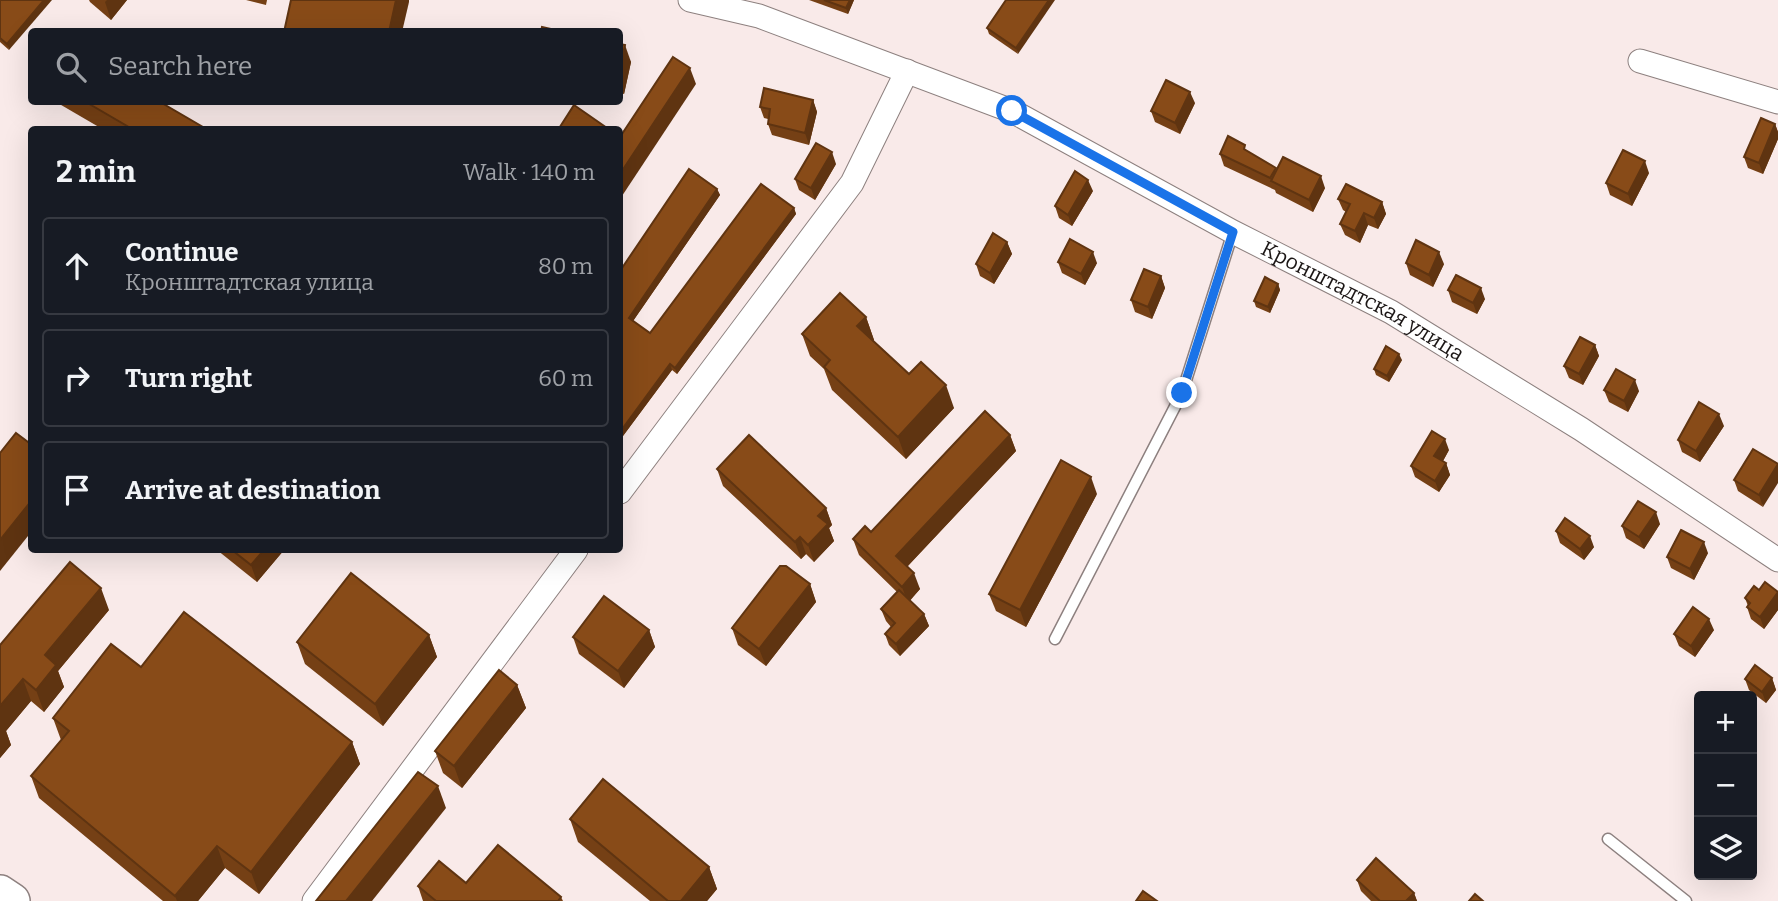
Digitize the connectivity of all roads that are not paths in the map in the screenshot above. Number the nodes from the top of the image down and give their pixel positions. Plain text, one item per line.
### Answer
1 (690, 0) edge
2 (1640, 61) dead end
3 (907, 71) junction
4 (1778, 103) edge
5 (1233, 232) junction
6 (623, 488) edge
7 (574, 553) edge
8 (1778, 560) edge
9 (1055, 639) dead end
10 (1608, 839) dead end
11 (0, 892) edge
12 (12, 901) edge
13 (314, 901) edge
14 (1686, 901) edge

1 - 3 street, Кронштадтская улица
2 - 4 street
3 - 5 street, Кронштадтская улица
3 - 6 street
5 - 8 street, Кронштадтская улица
5 - 9 lane
7 - 13 street
10 - 14 lane
11 - 12 main road

